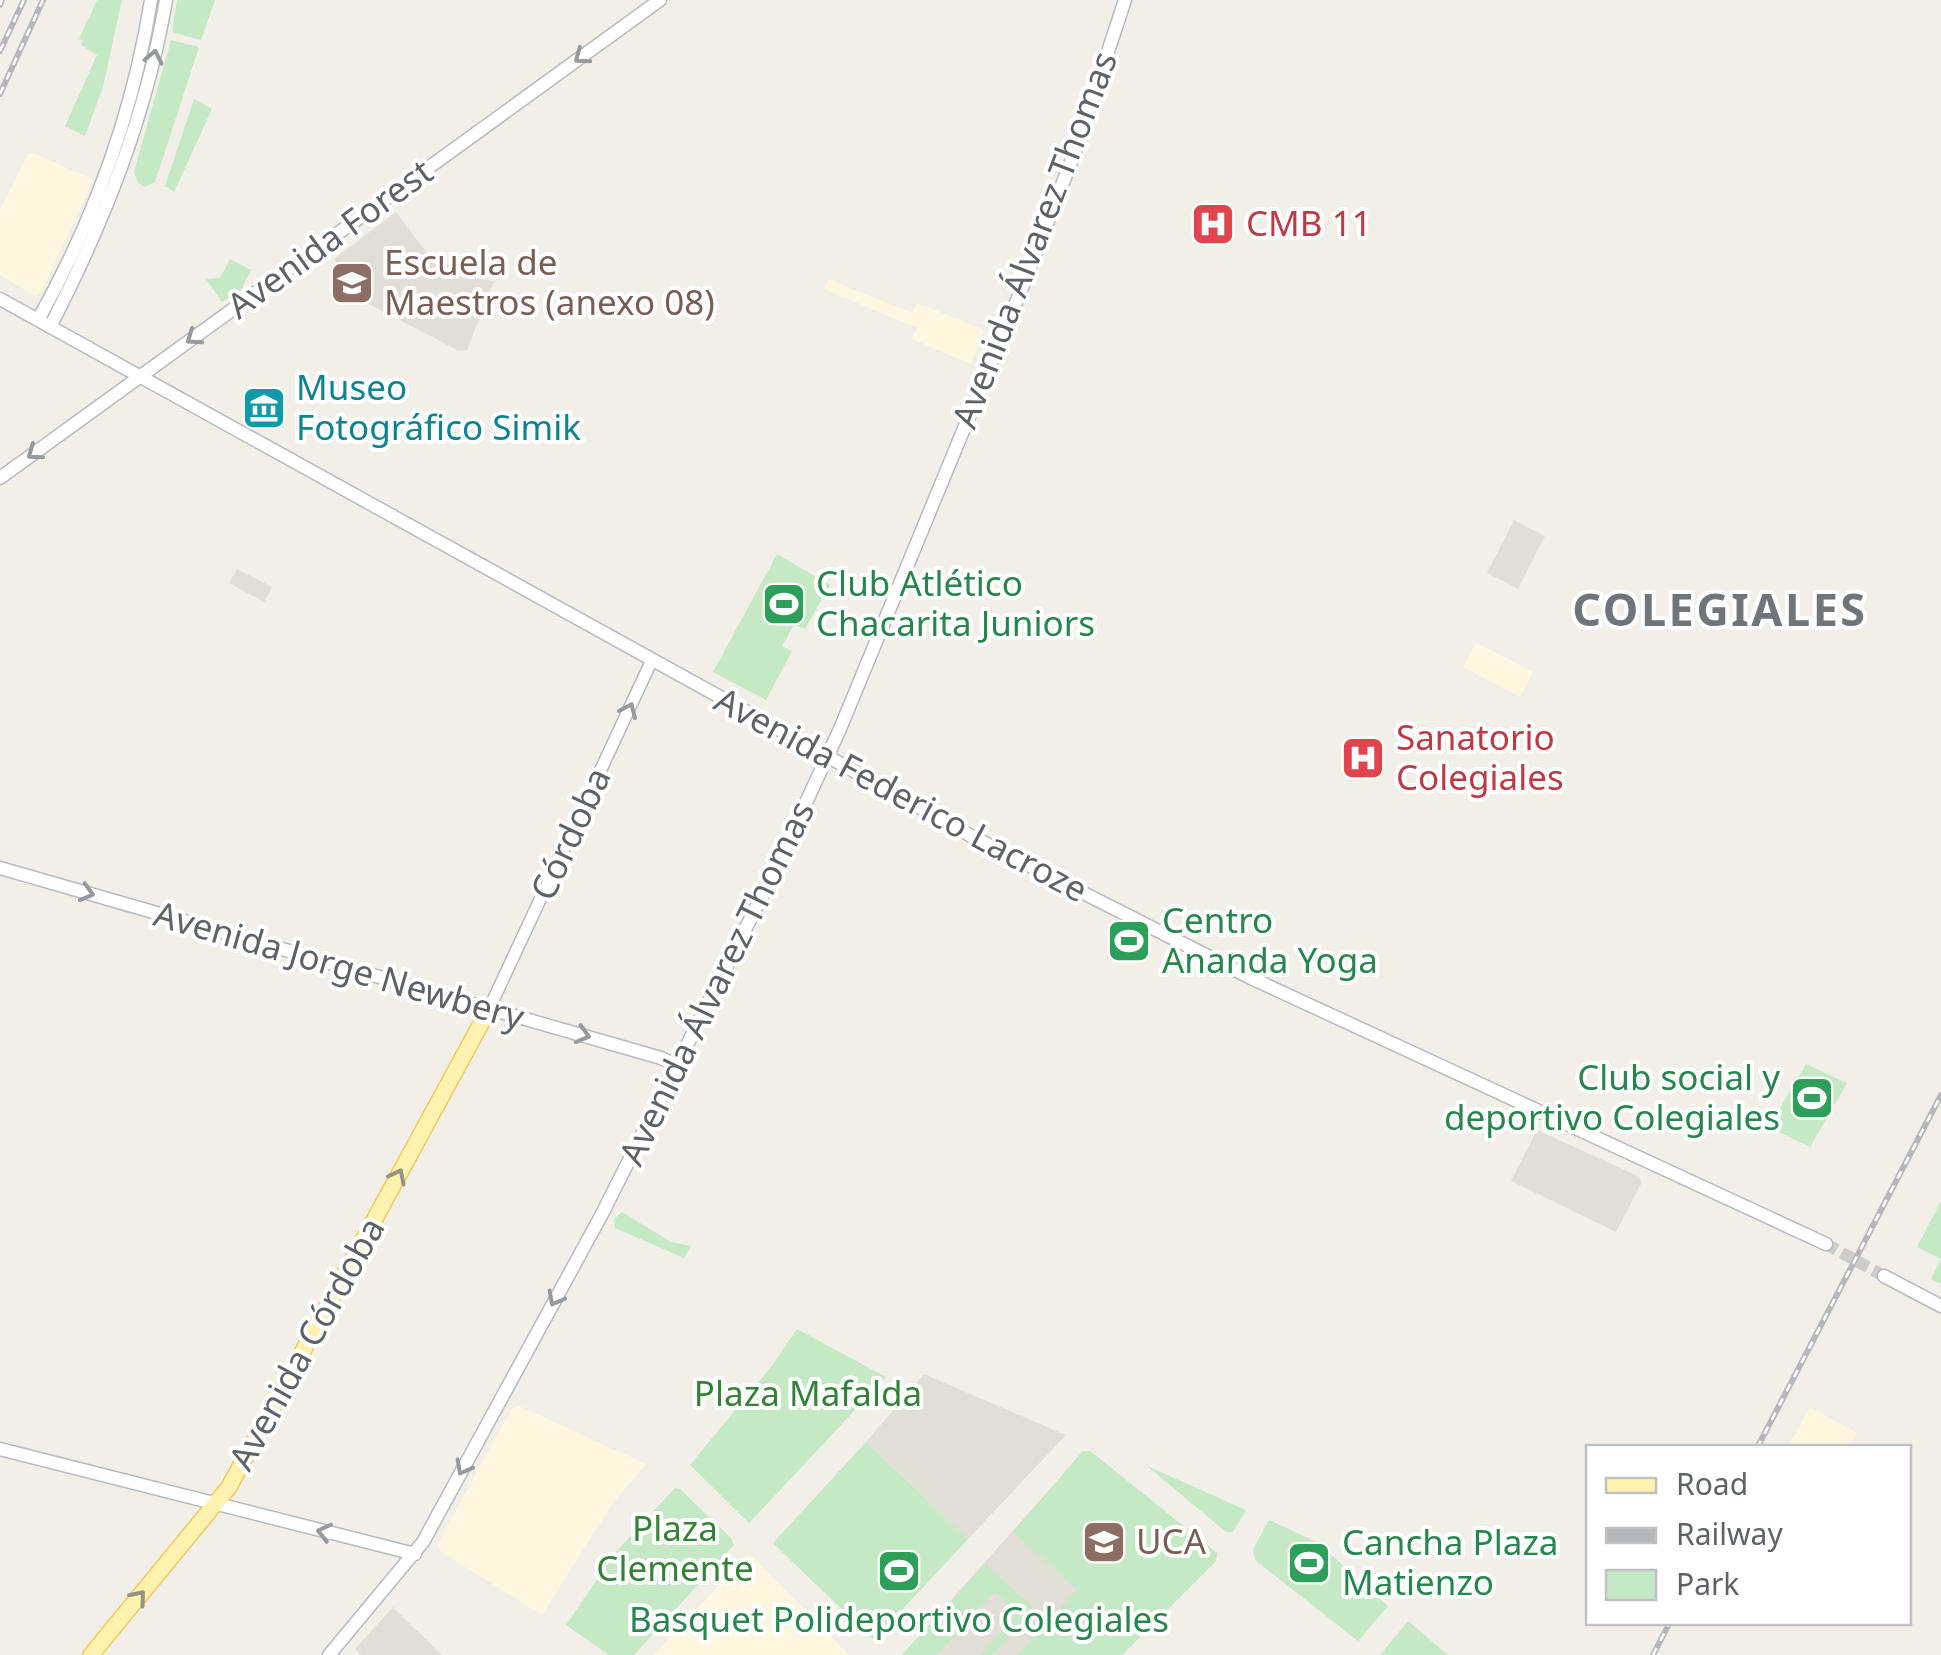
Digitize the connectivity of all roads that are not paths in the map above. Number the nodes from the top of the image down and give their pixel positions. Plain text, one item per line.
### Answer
1 (152, 0) edge
2 (166, 0) edge
3 (660, 0) edge
4 (1125, 0) edge
5 (0, 299) edge
6 (44, 323) junction
7 (140, 376) junction
8 (0, 478) edge
9 (652, 660) junction
10 (827, 759) junction
11 (0, 868) edge
12 (489, 1008) junction
13 (678, 1066) junction
14 (1826, 1244) tunnel mouth
15 (1884, 1276) tunnel mouth
16 (1941, 1306) edge
17 (0, 1449) edge
18 (217, 1505) junction
19 (415, 1554) junction
20 (90, 1655) edge
21 (329, 1655) edge

1 - 6 main road
6 -> 2 main road
3 -> 7 main road, Avenida Forest
4 - 10 main road, Avenida Álvarez Thomas
5 - 6 main road, Avenida Federico Lacroze
6 - 7 main road, Avenida Federico Lacroze
7 -> 8 main road, Avenida Forest
7 - 9 main road, Avenida Federico Lacroze
9 - 10 main road, Avenida Federico Lacroze
12 -> 9 street, Córdoba
10 - 13 main road, Avenida Álvarez Thomas
10 - 14 main road, Avenida Federico Lacroze
11 -> 12 main road, Avenida Jorge Newbery
12 -> 13 main road, Avenida Jorge Newbery
18 -> 12 main road, Avenida Córdoba
13 -> 19 main road, Avenida Álvarez Thomas
15 - 16 main road
17 - 18 main road
19 -> 18 main road
20 -> 18 main road, Avenida Córdoba
19 - 21 main road, Avenida Álvarez Thomas

